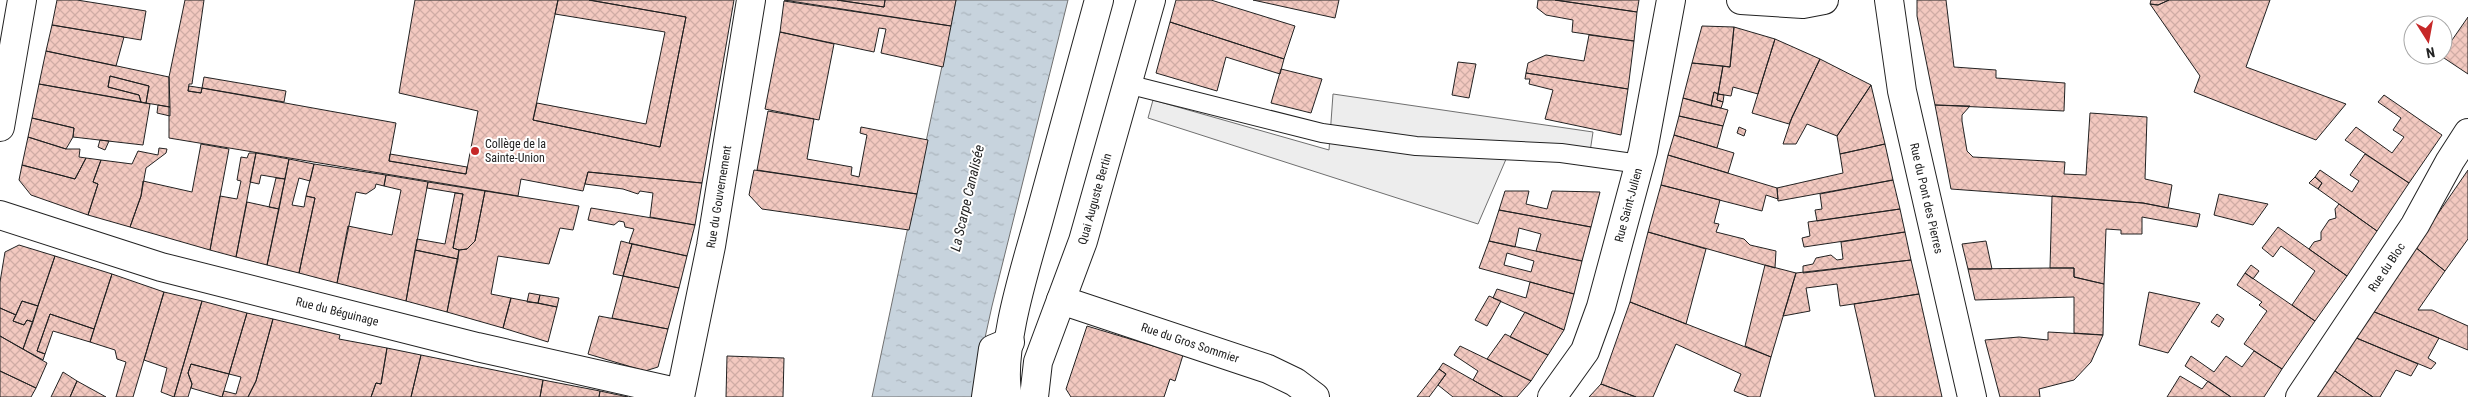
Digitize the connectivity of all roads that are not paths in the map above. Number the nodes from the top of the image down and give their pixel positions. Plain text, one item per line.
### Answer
1 (22, 0) edge
2 (751, 0) edge
3 (1099, 0) edge
4 (1151, 0) edge
5 (1671, 0) edge
6 (1741, 0) edge
7 (1824, 0) edge
8 (1889, 0) edge
9 (1127, 84) junction
10 (0, 127) edge
11 (2468, 132) edge
12 (1640, 164) junction
13 (0, 215) edge
14 (1061, 300) junction
15 (1010, 342) junction
16 (680, 395) edge
17 (986, 397) edge
18 (1008, 397) edge
19 (1034, 397) edge
20 (1315, 397) edge
21 (1552, 397) edge
22 (1972, 397) edge
23 (2300, 397) edge

1 - 10 street
2 - 16 street, Rue du Gouvernement
3 - 15 street
4 - 9 street, Quai Auguste Bertin
5 - 12 street, Rue Saint-Julien
6 - 7 street
8 - 22 street, Rue du Pont des Pierres
9 - 12 lane
9 - 14 street, Quai Auguste Bertin
11 - 23 street, Rue du Bloc
12 - 21 street, Rue Saint-Julien
13 - 16 street, Rue du Béguinage
14 - 19 street, Quai Auguste Bertin
14 - 20 street, Rue du Gros Sommier
15 - 17 street
15 - 18 street

